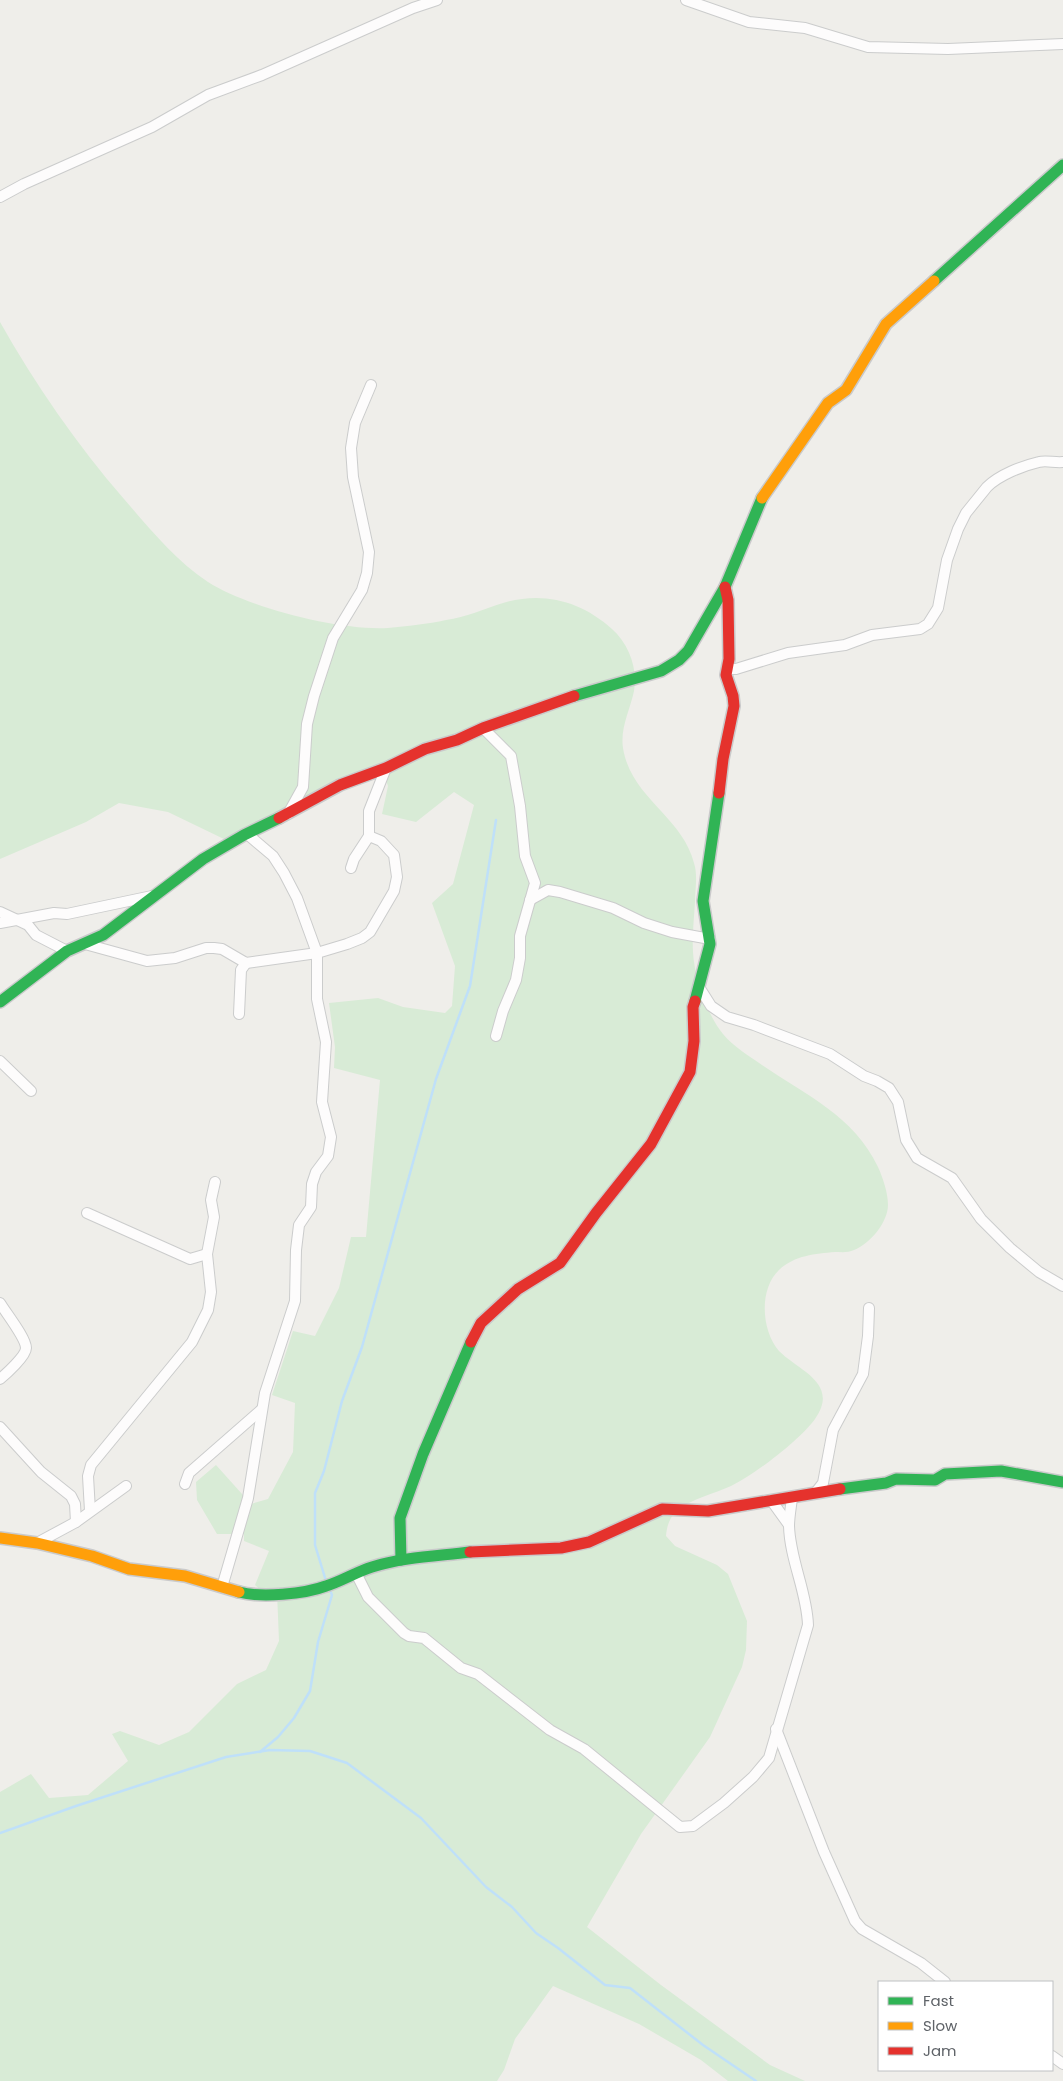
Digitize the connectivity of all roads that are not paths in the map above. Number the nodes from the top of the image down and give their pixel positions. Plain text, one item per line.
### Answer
1 (437, 0) edge
2 (686, 0) edge
3 (1063, 44) edge
4 (1063, 165) edge
5 (0, 197) edge
6 (371, 385) dead end
7 (1063, 462) edge
8 (725, 587) junction
9 (728, 670) junction
10 (483, 728) junction
11 (386, 768) junction
12 (288, 814) junction
13 (247, 834) junction
14 (369, 836) junction
15 (351, 868) dead end
16 (156, 895) junction
17 (530, 900) junction
18 (0, 912) edge
19 (14, 919) junction
20 (0, 923) edge
21 (710, 938) junction
22 (85, 944) junction
23 (67, 951) junction
24 (317, 953) junction
25 (246, 962) junction
26 (699, 987) junction
27 (0, 1002) edge
28 (238, 1014) dead end
29 (496, 1036) dead end
30 (0, 1061) edge
31 (31, 1091) dead end
32 (215, 1182) dead end
33 (87, 1213) dead end
34 (207, 1254) junction
35 (1063, 1286) edge
36 (0, 1303) edge
37 (870, 1308) dead end
38 (0, 1379) edge
39 (261, 1410) junction
40 (0, 1427) edge
41 (1063, 1482) edge
42 (185, 1484) dead end
43 (126, 1486) dead end
44 (816, 1492) junction
45 (792, 1498) junction
46 (771, 1500) junction
47 (90, 1511) junction
48 (76, 1522) junction
49 (789, 1525) junction
50 (0, 1538) edge
51 (38, 1543) junction
52 (401, 1560) junction
53 (356, 1573) junction
54 (222, 1587) junction
55 (776, 1729) junction
56 (943, 1981) edge

1 - 5 street
2 - 3 street
4 - 8 street
6 - 12 street
7 - 9 street
8 - 9 street
8 - 10 street
9 - 21 street
10 - 11 street
10 - 17 street
11 - 12 street
11 - 14 street
12 - 13 street
13 - 16 street
13 - 24 street
14 - 15 street
14 - 24 street
16 - 19 street
16 - 22 street
17 - 21 street
17 - 29 street
18 - 19 street
19 - 20 street
19 - 23 street
21 - 26 street
22 - 23 street
22 - 25 street
23 - 27 street
24 - 25 street
24 - 39 street
25 - 28 street
26 - 35 street
26 - 52 street
30 - 31 street
32 - 34 street
33 - 34 street
34 - 47 street
36 - 38 street
37 - 44 street
39 - 42 street
39 - 54 street
40 - 48 street
41 - 44 street
43 - 47 street
44 - 45 street
45 - 46 street
45 - 49 street
46 - 49 street
46 - 52 street
47 - 48 street
48 - 51 street
49 - 55 street
50 - 51 street
51 - 54 street
52 - 53 street
53 - 54 street
53 - 55 street
55 - 56 street

